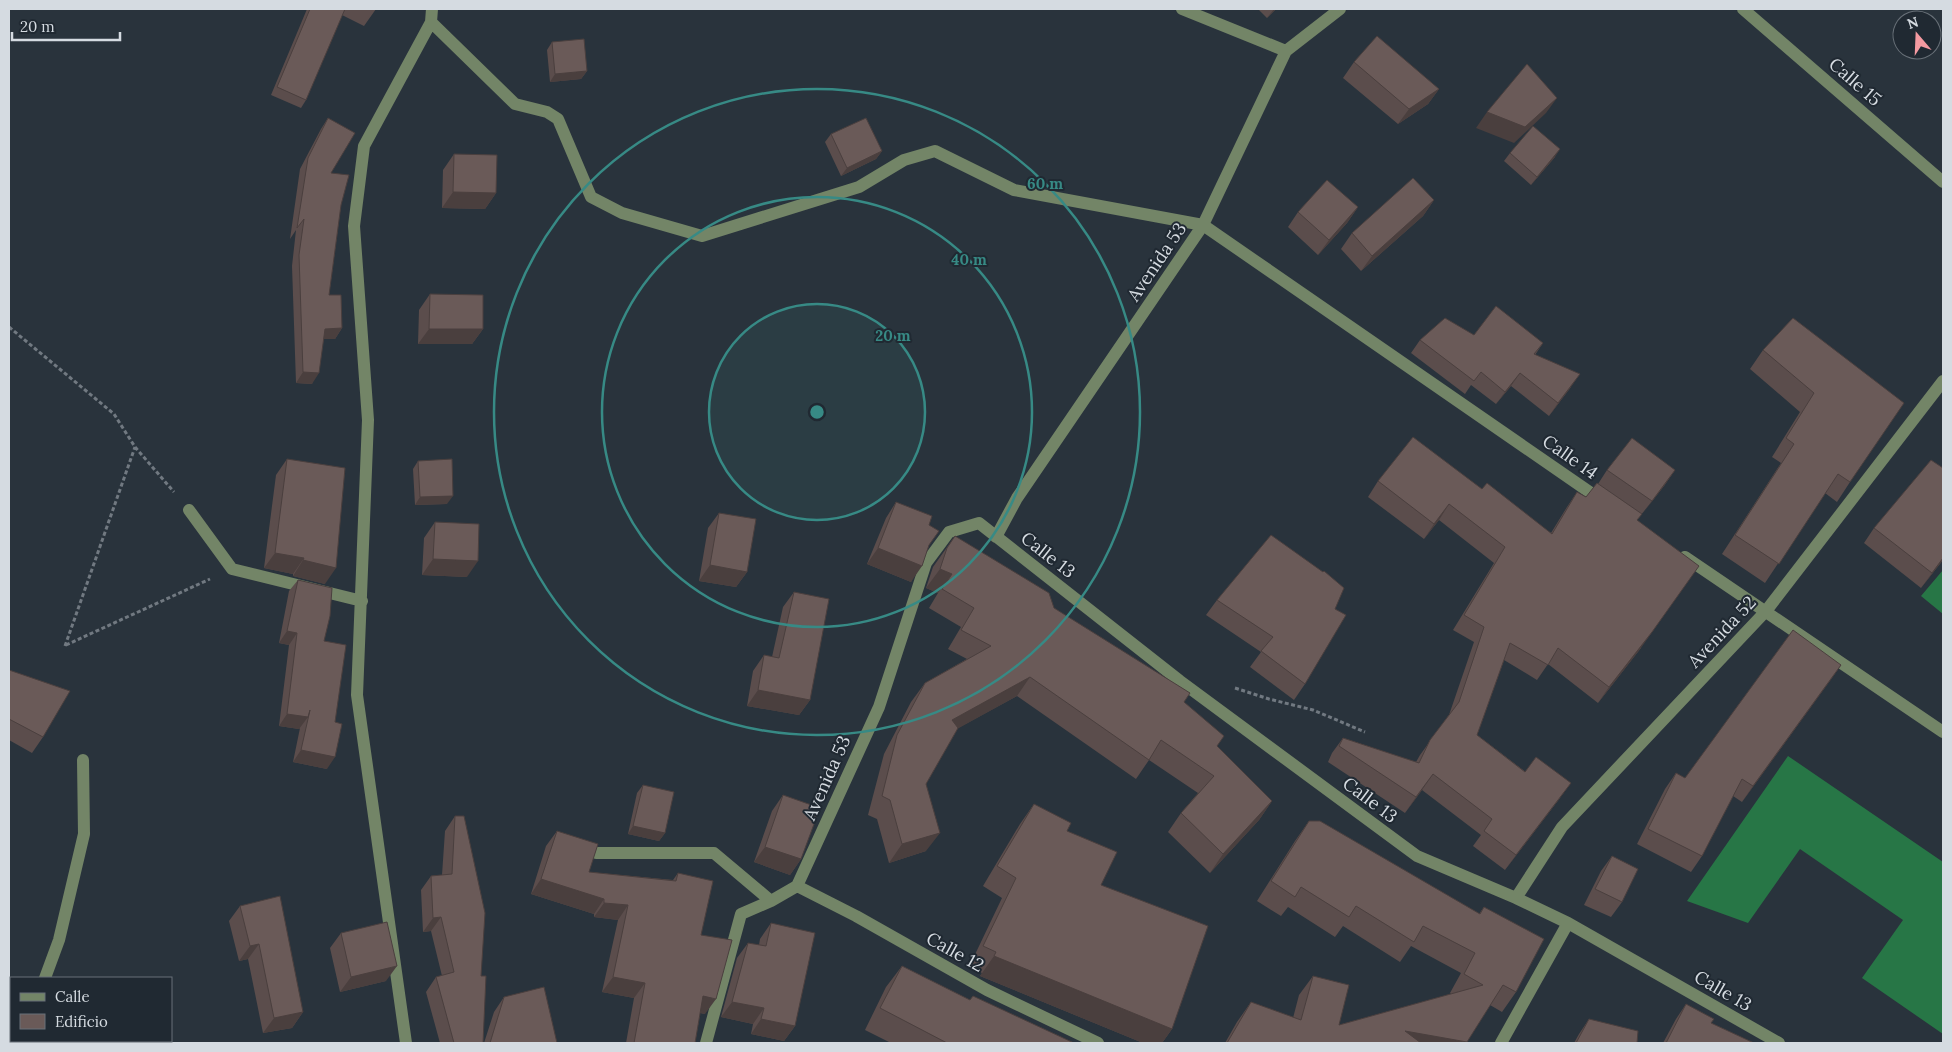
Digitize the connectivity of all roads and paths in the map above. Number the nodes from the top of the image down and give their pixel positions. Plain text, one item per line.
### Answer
1 (1182, 9) edge
2 (1340, 9) edge
3 (1743, 9) edge
4 (432, 15) edge
5 (1286, 51) junction
6 (1943, 182) edge
7 (1203, 225) junction
8 (9, 326) edge
9 (1943, 381) edge
10 (135, 447) junction
11 (1612, 506) edge
12 (189, 510) joint
13 (979, 523) joint
14 (996, 537) junction
15 (1677, 552) edge
16 (232, 569) junction
17 (362, 601) junction
18 (1766, 612) junction
19 (1231, 686) dead end
20 (1365, 732) dead end
21 (1943, 732) edge
22 (84, 760) dead end
23 (596, 853) edge
24 (797, 886) junction
25 (1516, 898) junction
26 (771, 901) junction
27 (1568, 923) junction
28 (45, 977) edge
29 (406, 1043) edge
30 (706, 1043) edge
31 (1098, 1043) edge
32 (1501, 1043) edge
33 (1779, 1043) edge

1 - 5 street
2 - 5 street, Avenida 53
3 - 6 street, Calle 15
4 - 7 street
4 - 17 street
5 - 7 street, Avenida 53
7 - 11 street, Calle 14
7 - 14 street, Avenida 53
8 - 10 path
9 - 18 street, Avenida 52
10 - 12 path
10 - 16 path
12 - 16 street
13 - 14 street, Calle 13
13 - 24 street, Avenida 53
14 - 25 street, Calle 13
15 - 18 street
16 - 17 street
17 - 29 street
18 - 21 street
18 - 25 street, Avenida 52
19 - 20 path
22 - 28 street
23 - 26 street
24 - 26 street
24 - 31 street, Calle 12
25 - 27 street, Calle 13
26 - 30 street
27 - 32 street
27 - 33 street, Calle 13

